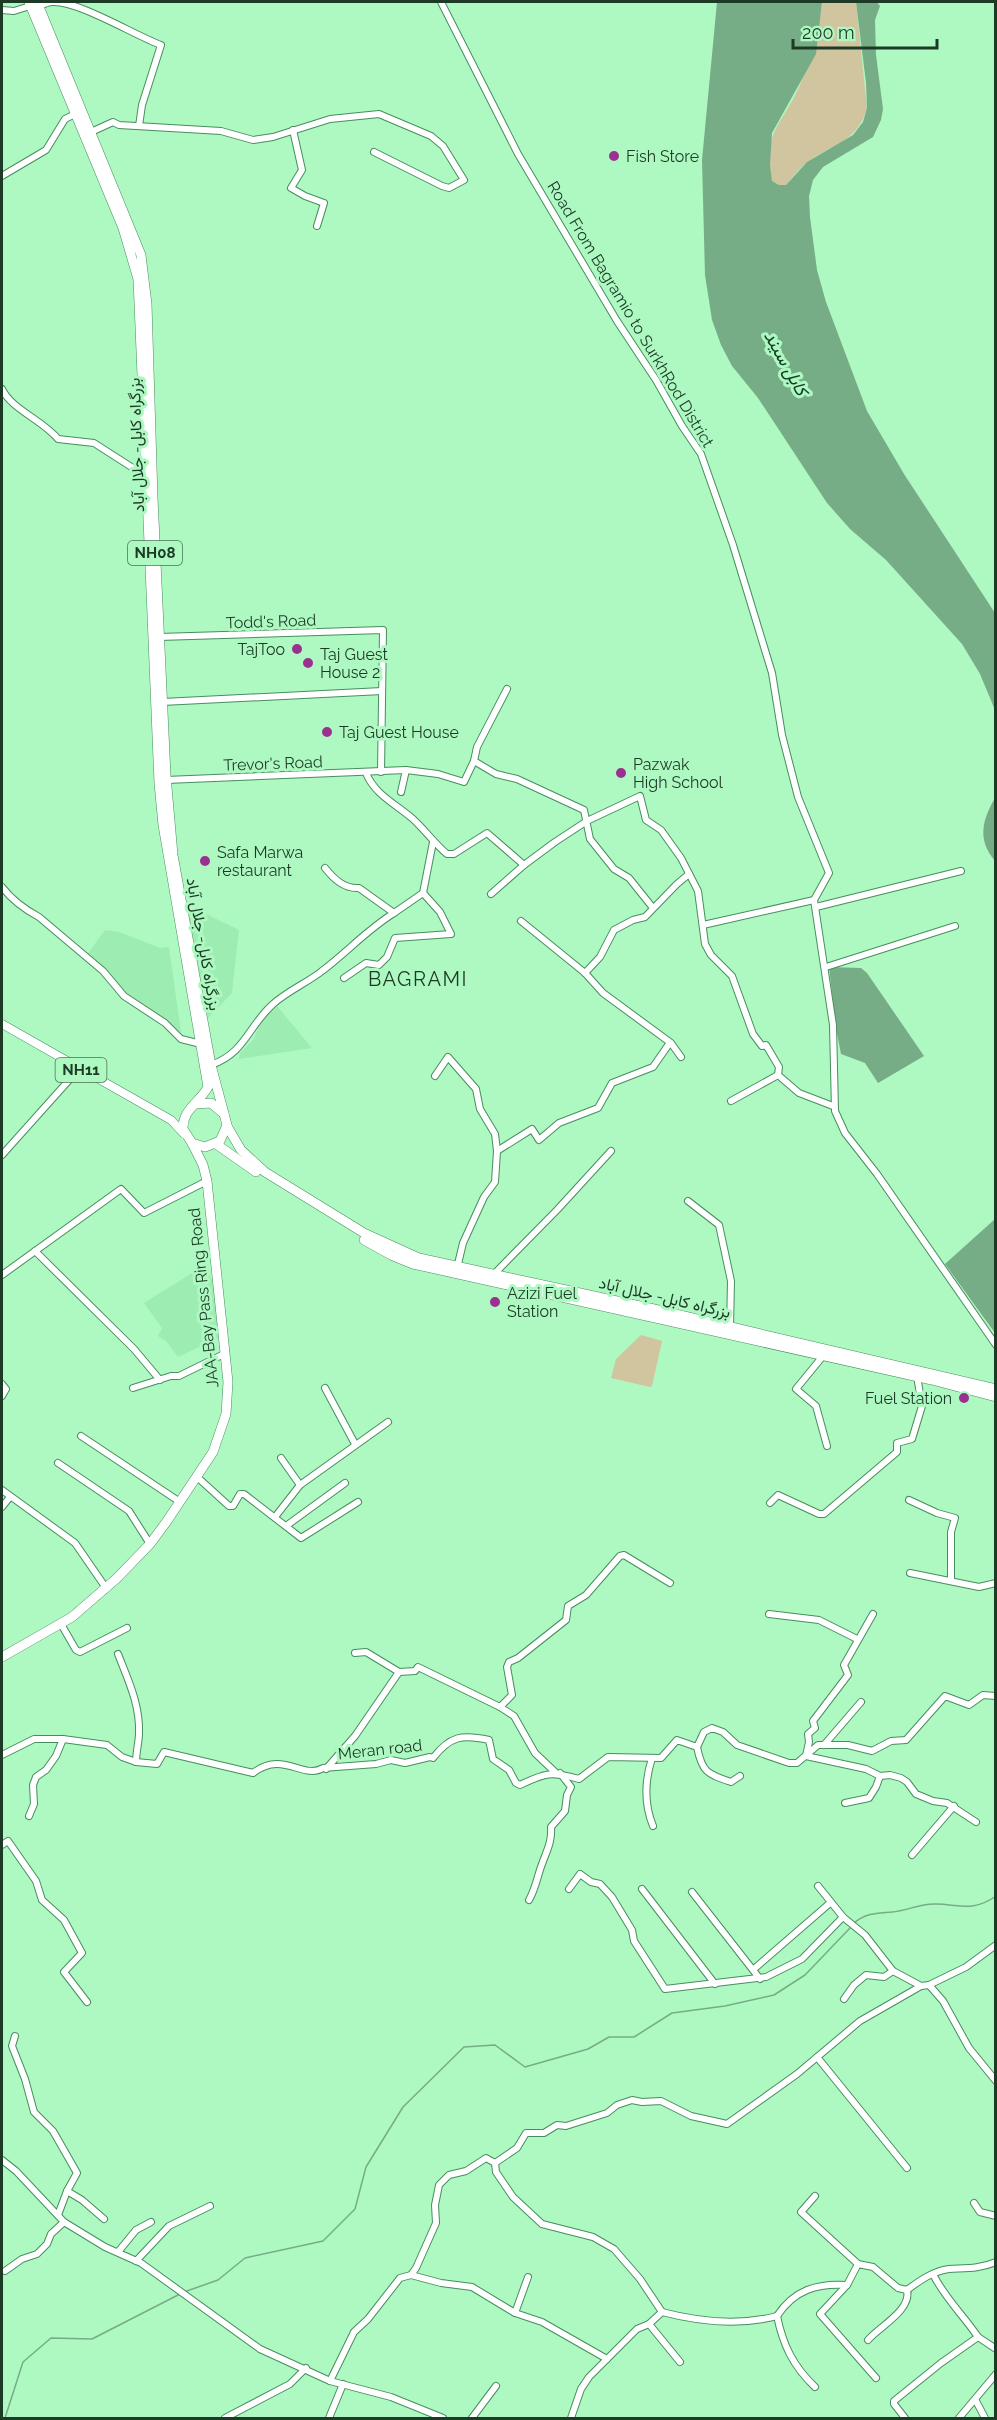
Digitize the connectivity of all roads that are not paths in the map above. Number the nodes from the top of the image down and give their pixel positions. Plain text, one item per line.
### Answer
1 (441, 2) edge
2 (34, 4) edge
3 (2, 10) edge
4 (79, 112) junction
5 (139, 126) junction
6 (293, 130) junction
7 (91, 132) junction
8 (374, 152) dead end
9 (2, 176) edge
10 (317, 226) dead end
11 (2, 389) edge
12 (4, 401) edge
13 (147, 477) junction
14 (159, 637) junction
15 (507, 689) dead end
16 (382, 691) junction
17 (162, 702) junction
18 (474, 761) junction
19 (406, 770) junction
20 (381, 772) junction
21 (366, 773) junction
22 (166, 780) junction
23 (401, 792) dead end
24 (587, 821) junction
25 (433, 842) junction
26 (524, 865) junction
27 (325, 868) dead end
28 (961, 871) dead end
29 (689, 874) junction
30 (2, 887) edge
31 (423, 893) junction
32 (491, 894) dead end
33 (815, 904) junction
34 (652, 908) junction
35 (394, 913) junction
36 (521, 921) dead end
37 (703, 925) junction
38 (955, 926) dead end
39 (826, 967) junction
40 (585, 973) junction
41 (344, 978) dead end
42 (2, 1024) edge
43 (202, 1044) junction
44 (669, 1044) junction
45 (681, 1057) dead end
46 (211, 1065) junction
47 (79, 1069) junction
48 (778, 1074) junction
49 (435, 1076) dead end
50 (731, 1101) dead end
51 (196, 1104) junction
52 (833, 1106) junction
53 (186, 1112) junction
54 (162, 1115) junction
55 (226, 1122) junction
56 (185, 1134) junction
57 (192, 1143) junction
58 (214, 1145) junction
59 (497, 1151) junction
60 (611, 1151) dead end
61 (2, 1155) edge
62 (203, 1165) junction
63 (207, 1181) junction
64 (299, 1197) junction
65 (688, 1201) dead end
66 (35, 1251) junction
67 (457, 1271) junction
68 (2, 1273) edge
69 (494, 1274) junction
70 (653, 1313) junction
71 (725, 1329) junction
72 (996, 1345) edge
73 (805, 1348) junction
74 (226, 1353) junction
75 (823, 1356) junction
76 (917, 1376) junction
77 (160, 1380) junction
78 (2, 1384) edge
79 (960, 1384) junction
80 (133, 1388) dead end
81 (326, 1388) dead end
82 (996, 1389) edge
83 (2, 1396) edge
84 (996, 1397) edge
85 (388, 1422) dead end
86 (81, 1436) dead end
87 (355, 1444) junction
88 (827, 1446) dead end
89 (281, 1458) dead end
90 (58, 1463) dead end
91 (196, 1476) junction
92 (345, 1483) dead end
93 (300, 1485) junction
94 (2, 1490) edge
95 (10, 1497) junction
96 (909, 1500) dead end
97 (180, 1502) junction
98 (358, 1502) dead end
99 (770, 1503) dead end
100 (2, 1507) edge
101 (275, 1517) junction
102 (286, 1527) junction
103 (150, 1544) junction
104 (910, 1573) dead end
105 (951, 1581) junction
106 (670, 1583) dead end
107 (996, 1583) edge
108 (105, 1587) junction
109 (769, 1614) dead end
110 (873, 1614) dead end
111 (61, 1624) junction
112 (127, 1628) dead end
113 (857, 1639) junction
114 (355, 1653) dead end
115 (118, 1654) dead end
116 (2, 1657) edge
117 (399, 1672) junction
118 (996, 1696) edge
119 (861, 1702) dead end
120 (500, 1707) junction
121 (63, 1738) junction
122 (824, 1745) junction
123 (697, 1746) junction
124 (2, 1755) edge
125 (806, 1756) junction
126 (652, 1758) junction
127 (136, 1762) junction
128 (326, 1769) junction
129 (558, 1773) junction
130 (740, 1776) dead end
131 (880, 1776) junction
132 (845, 1803) dead end
133 (954, 1806) junction
134 (29, 1816) dead end
135 (976, 1822) dead end
136 (653, 1826) dead end
137 (2, 1845) edge
138 (912, 1855) dead end
139 (818, 1886) dead end
140 (569, 1889) dead end
141 (642, 1889) dead end
142 (692, 1892) dead end
143 (529, 1900) dead end
144 (830, 1903) junction
145 (843, 1917) junction
146 (996, 1946) edge
147 (754, 1969) junction
148 (893, 1971) junction
149 (760, 1979) junction
150 (715, 1984) junction
151 (929, 1985) junction
152 (921, 1986) junction
153 (844, 1999) dead end
154 (87, 2002) dead end
155 (15, 2036) dead end
156 (817, 2057) junction
157 (996, 2081) edge
158 (2, 2160) edge
159 (495, 2163) junction
160 (907, 2168) dead end
161 (67, 2190) junction
162 (815, 2196) dead end
163 (974, 2203) dead end
164 (210, 2206) dead end
165 (58, 2215) junction
166 (996, 2216) edge
167 (104, 2219) dead end
168 (64, 2222) junction
169 (152, 2222) dead end
170 (118, 2252) junction
171 (136, 2261) junction
172 (996, 2262) edge
173 (858, 2264) junction
174 (5, 2271) dead end
175 (933, 2274) junction
176 (411, 2275) junction
177 (528, 2277) dead end
178 (847, 2285) junction
179 (907, 2290) junction
180 (662, 2312) junction
181 (514, 2313) junction
182 (777, 2316) junction
183 (649, 2324) junction
184 (978, 2337) junction
185 (868, 2340) dead end
186 (996, 2349) edge
187 (607, 2359) junction
188 (680, 2362) dead end
189 (306, 2368) junction
190 (996, 2374) edge
191 (876, 2378) dead end
192 (330, 2381) junction
193 (343, 2384) junction
194 (496, 2386) dead end
195 (815, 2386) dead end
196 (976, 2401) junction
197 (225, 2418) edge
198 (329, 2418) edge
199 (443, 2418) edge
200 (472, 2418) edge
201 (571, 2418) edge
202 (905, 2418) edge
203 (959, 2418) edge
204 (985, 2418) edge

1 - 33 street, Road From Bagramio to SurkhRod District
2 - 3 street
2 - 4 highway, بزرگراه کابل- جلال آباد / NH08
2 - 5 street
4 - 7 highway, بزرگراه کابل- جلال آباد / NH08
4 - 9 street
4 - 13 highway, بزرگراه کابل- جلال آباد / NH08
5 - 6 street
5 - 7 street
6 - 8 street
6 - 10 street
7 - 14 highway, بزرگراه کابل- جلال آباد / NH08
11 - 12 street
12 - 13 street
13 - 43 highway, بزرگراه کابل- جلال آباد / NH08
14 - 16 street, Todd's Road
14 - 17 highway, بزرگراه کابل- جلال آباد / NH08
15 - 18 street
16 - 17 street
16 - 20 street
17 - 22 highway, بزرگراه کابل- جلال آباد / NH08
18 - 19 street, Trevor's Road
18 - 24 street
19 - 20 street, Trevor's Road
19 - 23 street
20 - 21 street, Trevor's Road
21 - 22 street, Trevor's Road
21 - 25 street
22 - 46 highway, بزرگراه کابل- جلال آباد / NH08
24 - 26 street
24 - 29 street
24 - 34 street
25 - 26 street
25 - 31 street
26 - 32 street
27 - 35 street
28 - 33 street
29 - 34 street
29 - 37 street
30 - 43 street
31 - 35 street
31 - 41 street
33 - 37 street
33 - 39 street
34 - 40 street
35 - 46 street
36 - 40 street
37 - 48 street
38 - 39 street
39 - 52 street
40 - 44 street
42 - 47 main road, NH11
43 - 51 highway, بزرگراه کابل- جلال آباد / NH08
44 - 45 street
44 - 59 street
46 - 55 highway, بزرگراه کابل- جلال آباد / NH08
47 - 54 main road, NH11
47 - 61 street
48 - 50 street
48 - 52 street
49 - 59 street
51 - 53 highway, بزرگراه کابل- جلال آباد / NH08
51 - 55 highway, بزرگراه کابل- جلال آباد / NH08
52 - 72 street
53 - 54 main road
53 - 56 highway
54 - 56 main road, NH11
55 - 58 highway
55 - 64 highway, بزرگراه کابل- جلال آباد / NH08
56 - 57 highway
57 - 58 highway, بزرگراه کابل- جلال آباد / NH08
57 - 62 highway, JAA-Bay Pass Ring Road
58 - 62 highway
58 - 64 highway, بزرگراه کابل- جلال آباد / NH08
59 - 67 street
60 - 69 street
62 - 63 highway, JAA-Bay Pass Ring Road
63 - 66 street
63 - 74 highway, JAA-Bay Pass Ring Road
64 - 67 highway, بزرگراه کابل- جلال آباد / NH08
65 - 71 street
66 - 68 street
66 - 77 street
67 - 69 highway, بزرگراه کابل- جلال آباد / NH08
67 - 70 highway, بزرگراه کابل- جلال آباد / NH08
69 - 70 highway, بزرگراه کابل- جلال آباد / NH08
70 - 71 highway, بزرگراه کابل- جلال آباد / NH08
71 - 73 highway, بزرگراه کابل- جلال آباد / NH08
73 - 75 highway, بزرگراه کابل- جلال آباد / NH08
73 - 79 highway, بزرگراه کابل- جلال آباد / NH08
74 - 77 street
74 - 91 highway, JAA-Bay Pass Ring Road
75 - 76 highway, بزرگراه کابل- جلال آباد / NH08
75 - 88 street
76 - 79 highway, بزرگراه کابل- جلال آباد / NH08
76 - 99 street
77 - 80 street
78 - 83 street
79 - 82 highway, بزرگراه کابل- جلال آباد / NH08
79 - 84 highway, بزرگراه کابل- جلال آباد / NH08
81 - 87 street
85 - 87 street
86 - 97 street
87 - 93 street
89 - 93 street
90 - 103 street
91 - 97 highway, JAA-Bay Pass Ring Road
91 - 101 street
92 - 102 street
93 - 101 street
94 - 95 street
95 - 100 street
95 - 108 street
96 - 105 street
97 - 103 highway, JAA-Bay Pass Ring Road
98 - 102 street
101 - 102 street
103 - 108 highway, JAA-Bay Pass Ring Road
104 - 105 street
105 - 107 street
106 - 120 street
108 - 111 highway, JAA-Bay Pass Ring Road
109 - 113 street
110 - 113 street
111 - 112 street
111 - 116 highway, JAA-Bay Pass Ring Road
113 - 125 street
114 - 117 street
115 - 127 street
117 - 120 street
117 - 128 street
118 - 122 street
119 - 122 street
120 - 129 street
121 - 124 street
121 - 127 street
121 - 134 street
122 - 125 street
123 - 125 street
123 - 126 street
123 - 130 street
125 - 131 street
126 - 129 street, Meran road
126 - 136 street
127 - 128 street, Meran road
128 - 129 street, Meran road
129 - 143 street
131 - 132 street
131 - 133 street
133 - 135 street
133 - 138 street
137 - 154 street
139 - 144 street
140 - 150 street
141 - 150 street
142 - 147 street
144 - 145 street
144 - 147 street
145 - 148 street
145 - 149 street
146 - 151 street
147 - 149 street
148 - 152 street
148 - 153 street
149 - 150 street
151 - 152 street
151 - 157 street
152 - 156 street
155 - 161 street
156 - 159 street
156 - 160 street
158 - 165 street
159 - 176 street
159 - 180 street
161 - 165 street
161 - 167 street
162 - 173 street
163 - 166 street
164 - 171 street
165 - 168 street
168 - 170 street
168 - 174 street
169 - 170 street
170 - 171 street
171 - 189 street
172 - 175 street
173 - 178 street
173 - 179 street
175 - 179 street
175 - 184 street
176 - 181 street
176 - 192 street
177 - 181 street
178 - 182 street
178 - 191 street
179 - 185 street
180 - 182 street
180 - 183 street
181 - 187 street
182 - 195 street
183 - 187 street
183 - 188 street
184 - 186 street
184 - 202 street
187 - 201 street
189 - 192 street
189 - 197 street
190 - 196 street
192 - 193 street
193 - 198 street
193 - 199 street
194 - 200 street
196 - 203 street
196 - 204 street

